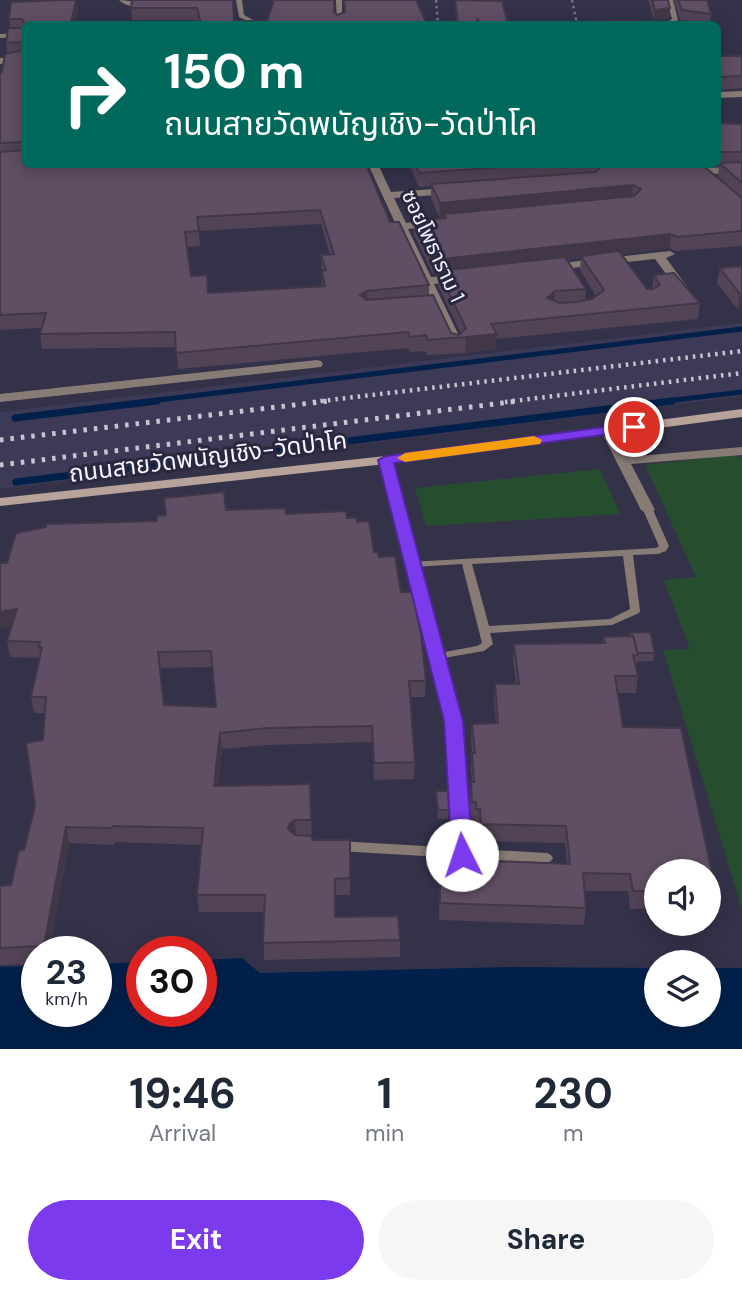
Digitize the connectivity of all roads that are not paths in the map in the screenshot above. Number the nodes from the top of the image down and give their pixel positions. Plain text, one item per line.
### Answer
1 (122, 0) edge
2 (339, 0) edge
3 (670, 0) edge
4 (239, 1) edge
5 (226, 2) edge
6 (148, 4) edge
7 (251, 21) edge
8 (340, 21) edge
9 (673, 21) edge
10 (21, 35) edge
11 (0, 36) edge
12 (21, 60) edge
13 (0, 61) edge
14 (742, 94) edge
15 (721, 95) edge
16 (375, 168) edge
17 (697, 168) edge
18 (742, 170) edge
19 (710, 180) edge
20 (457, 190) edge
21 (388, 195) junction
22 (443, 222) edge
23 (402, 226) junction
24 (543, 268) edge
25 (466, 276) edge
26 (428, 281) junction
27 (687, 295) edge
28 (457, 344) edge
29 (317, 364) dead end
30 (0, 398) edge
31 (742, 413) edge
32 (607, 431) junction
33 (742, 450) edge
34 (386, 460) junction
35 (623, 461) junction
36 (4, 504) edge
37 (648, 510) joint
38 (628, 553) junction
39 (466, 561) junction
40 (414, 564) junction
41 (484, 630) junction
42 (438, 656) junction
43 (324, 845) edge
44 (462, 855) junction
45 (547, 858) dead end

1 - 6 lane
2 - 8 lane
3 - 9 lane
4 - 5 lane
4 - 7 lane
10 - 11 lane
12 - 13 street
14 - 15 street
16 - 21 street, ซอยโพธาราม 1
17 - 18 street
17 - 19 street
20 - 21 street
21 - 23 street, ซอยโพธาราม 1
22 - 23 street
23 - 26 street, ซอยโพธาราม 1
24 - 27 street
25 - 26 street
26 - 28 street, ซอยโพธาราม 1
29 - 30 street
31 - 32 main road, ถนนสายวัดพนัญเชิง-วัดป่าโค
32 - 34 main road, ถนนสายวัดพนัญเชิง-วัดป่าโค
32 - 35 street
33 - 35 street
34 - 36 main road, ถนนสายวัดพนัญเชิง-วัดป่าโค
34 - 40 street
35 - 37 street
37 - 38 lane
38 - 39 lane
38 - 41 lane
39 - 40 lane
39 - 41 lane
40 - 42 street
41 - 42 lane
42 - 44 street
43 - 44 lane
44 - 45 lane

